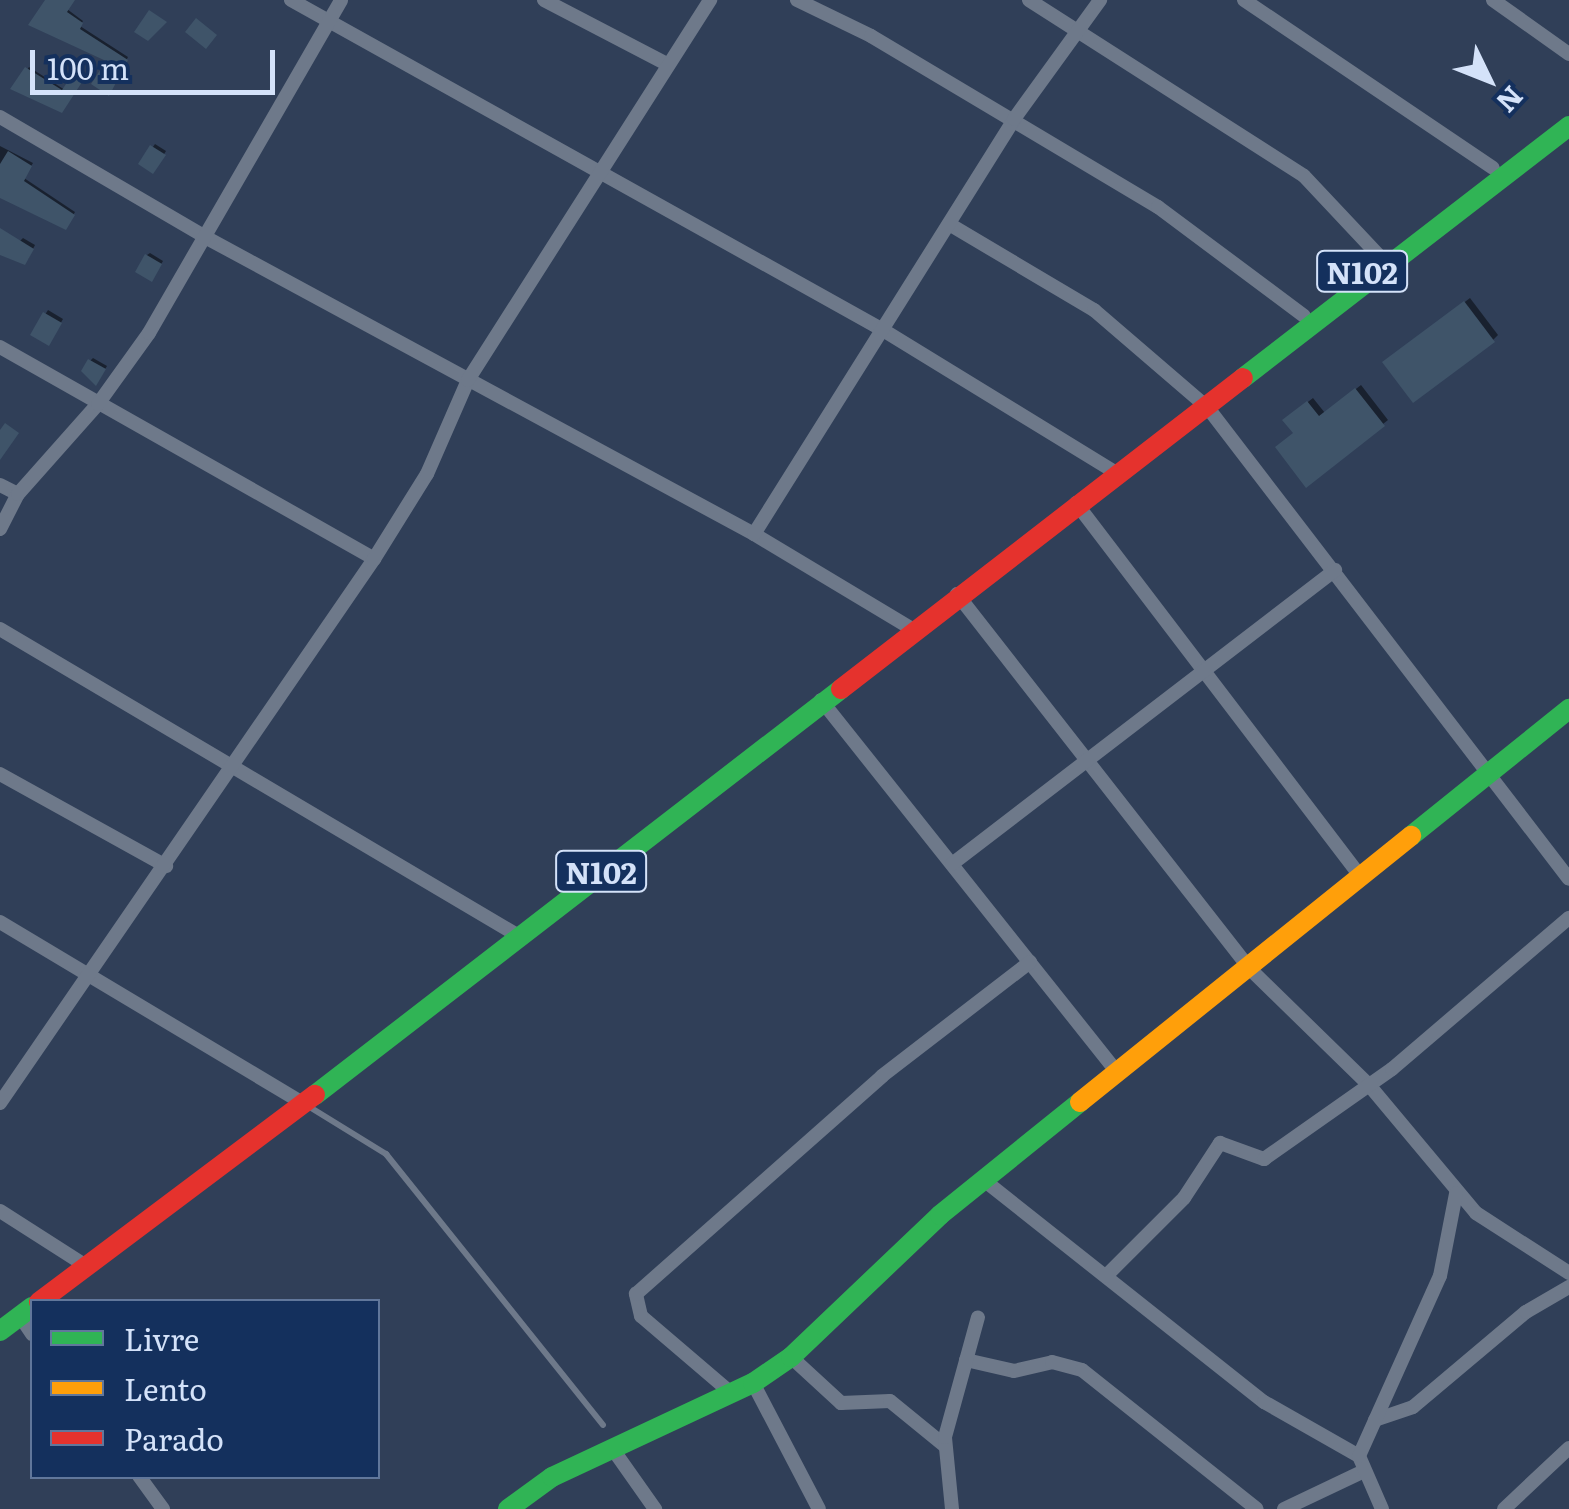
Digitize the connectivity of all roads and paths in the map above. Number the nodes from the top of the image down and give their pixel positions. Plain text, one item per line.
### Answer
1 (292, 0) edge
2 (341, 0) edge
3 (544, 0) edge
4 (710, 0) edge
5 (797, 0) edge
6 (1029, 0) edge
7 (1100, 0) edge
8 (1244, 0) edge
9 (1493, 0) edge
10 (328, 22) junction
11 (1082, 30) junction
12 (1569, 54) edge
13 (668, 64) junction
14 (1569, 110) edge
15 (0, 116) edge
16 (1014, 118) junction
17 (1569, 126) edge
18 (1493, 168) junction
19 (597, 172) junction
20 (949, 224) junction
21 (205, 238) junction
22 (1380, 258) junction
23 (1304, 316) junction
24 (884, 330) junction
25 (0, 346) edge
26 (468, 380) junction
27 (1203, 403) junction
28 (98, 404) junction
29 (1116, 473) junction
30 (0, 485) edge
31 (18, 494) junction
32 (1076, 504) junction
33 (0, 529) edge
34 (754, 534) junction
35 (374, 559) junction
36 (1335, 570) junction
37 (957, 594) junction
38 (912, 628) junction
39 (0, 629) edge
40 (1207, 667) junction
41 (821, 700) junction
42 (1569, 709) edge
43 (1089, 763) junction
44 (234, 769) junction
45 (0, 774) edge
46 (1485, 776) junction
47 (952, 864) junction
48 (166, 866) junction
49 (1361, 877) junction
50 (1569, 878) edge
51 (1569, 918) edge
52 (0, 922) edge
53 (517, 935) junction
54 (1030, 962) junction
55 (1248, 968) junction
56 (92, 974) junction
57 (1119, 1074) junction
58 (1369, 1085) junction
59 (0, 1103) edge
60 (304, 1104) junction
61 (985, 1181) junction
62 (1456, 1194) junction
63 (0, 1211) edge
64 (86, 1266) junction
65 (1569, 1273) edge
66 (1106, 1276) junction
67 (1569, 1287) edge
68 (43, 1299) edge
69 (978, 1317) dead end
70 (28, 1319) edge
71 (0, 1331) edge
72 (791, 1357) junction
73 (966, 1360) junction
74 (752, 1384) junction
75 (730, 1392) junction
76 (1376, 1420) junction
77 (603, 1424) dead end
78 (944, 1445) junction
79 (612, 1448) junction
80 (1569, 1448) edge
81 (1359, 1456) junction
82 (1362, 1472) junction
83 (141, 1479) edge
84 (163, 1509) edge
85 (508, 1509) edge
86 (654, 1509) edge
87 (819, 1509) edge
88 (952, 1509) edge
89 (1257, 1509) edge
90 (1284, 1509) edge
91 (1382, 1509) edge
92 (1504, 1509) edge

1 - 10 street
2 - 10 street
3 - 13 street
4 - 13 street
5 - 16 street
6 - 11 street
7 - 11 street
8 - 18 street
9 - 12 street
10 - 19 street
10 - 21 street
11 - 16 street
11 - 22 street
13 - 19 street
14 - 18 main road, N102
15 - 21 street
16 - 20 street
16 - 23 street
17 - 27 main road, N102
18 - 22 main road, N102
19 - 24 street
19 - 26 street
20 - 24 street
20 - 27 street
21 - 26 street
21 - 28 street
22 - 23 main road, N102
23 - 27 main road, N102
24 - 29 street
24 - 34 street
25 - 28 street
26 - 34 street
26 - 35 street
27 - 29 main road, N102
27 - 36 street
28 - 31 street
28 - 35 street
29 - 32 main road, N102
30 - 31 street
31 - 33 street
32 - 37 main road, N102
32 - 40 street
34 - 38 street
35 - 44 street
36 - 40 street
36 - 46 street
37 - 38 main road, N102
37 - 43 street
38 - 41 main road, N102
39 - 44 street
40 - 43 street
40 - 49 street
41 - 47 street
41 - 53 main road, N102
42 - 46 main road
43 - 47 street
43 - 55 street
44 - 48 street
44 - 53 street
45 - 48 street
46 - 49 main road
46 - 50 street
47 - 54 street
48 - 56 street
49 - 55 main road
51 - 58 street
52 - 56 street
53 - 60 main road, N102
54 - 57 street
54 - 75 street
55 - 57 main road
55 - 58 street
56 - 59 street
56 - 60 street
57 - 61 main road
58 - 62 street
58 - 66 street
60 - 64 main road, N102
60 - 77 lane
61 - 66 street
61 - 72 main road
62 - 65 street
62 - 76 street
63 - 64 street
64 - 68 main road, N102
66 - 81 street
67 - 76 street
69 - 73 street
70 - 71 main road
72 - 74 main road
72 - 78 street
73 - 78 street
73 - 89 street
74 - 75 main road
74 - 87 street
75 - 79 main road
76 - 81 street
78 - 88 street
79 - 85 main road
79 - 86 street
80 - 92 street
81 - 82 street
82 - 90 street
82 - 91 street
83 - 84 street

